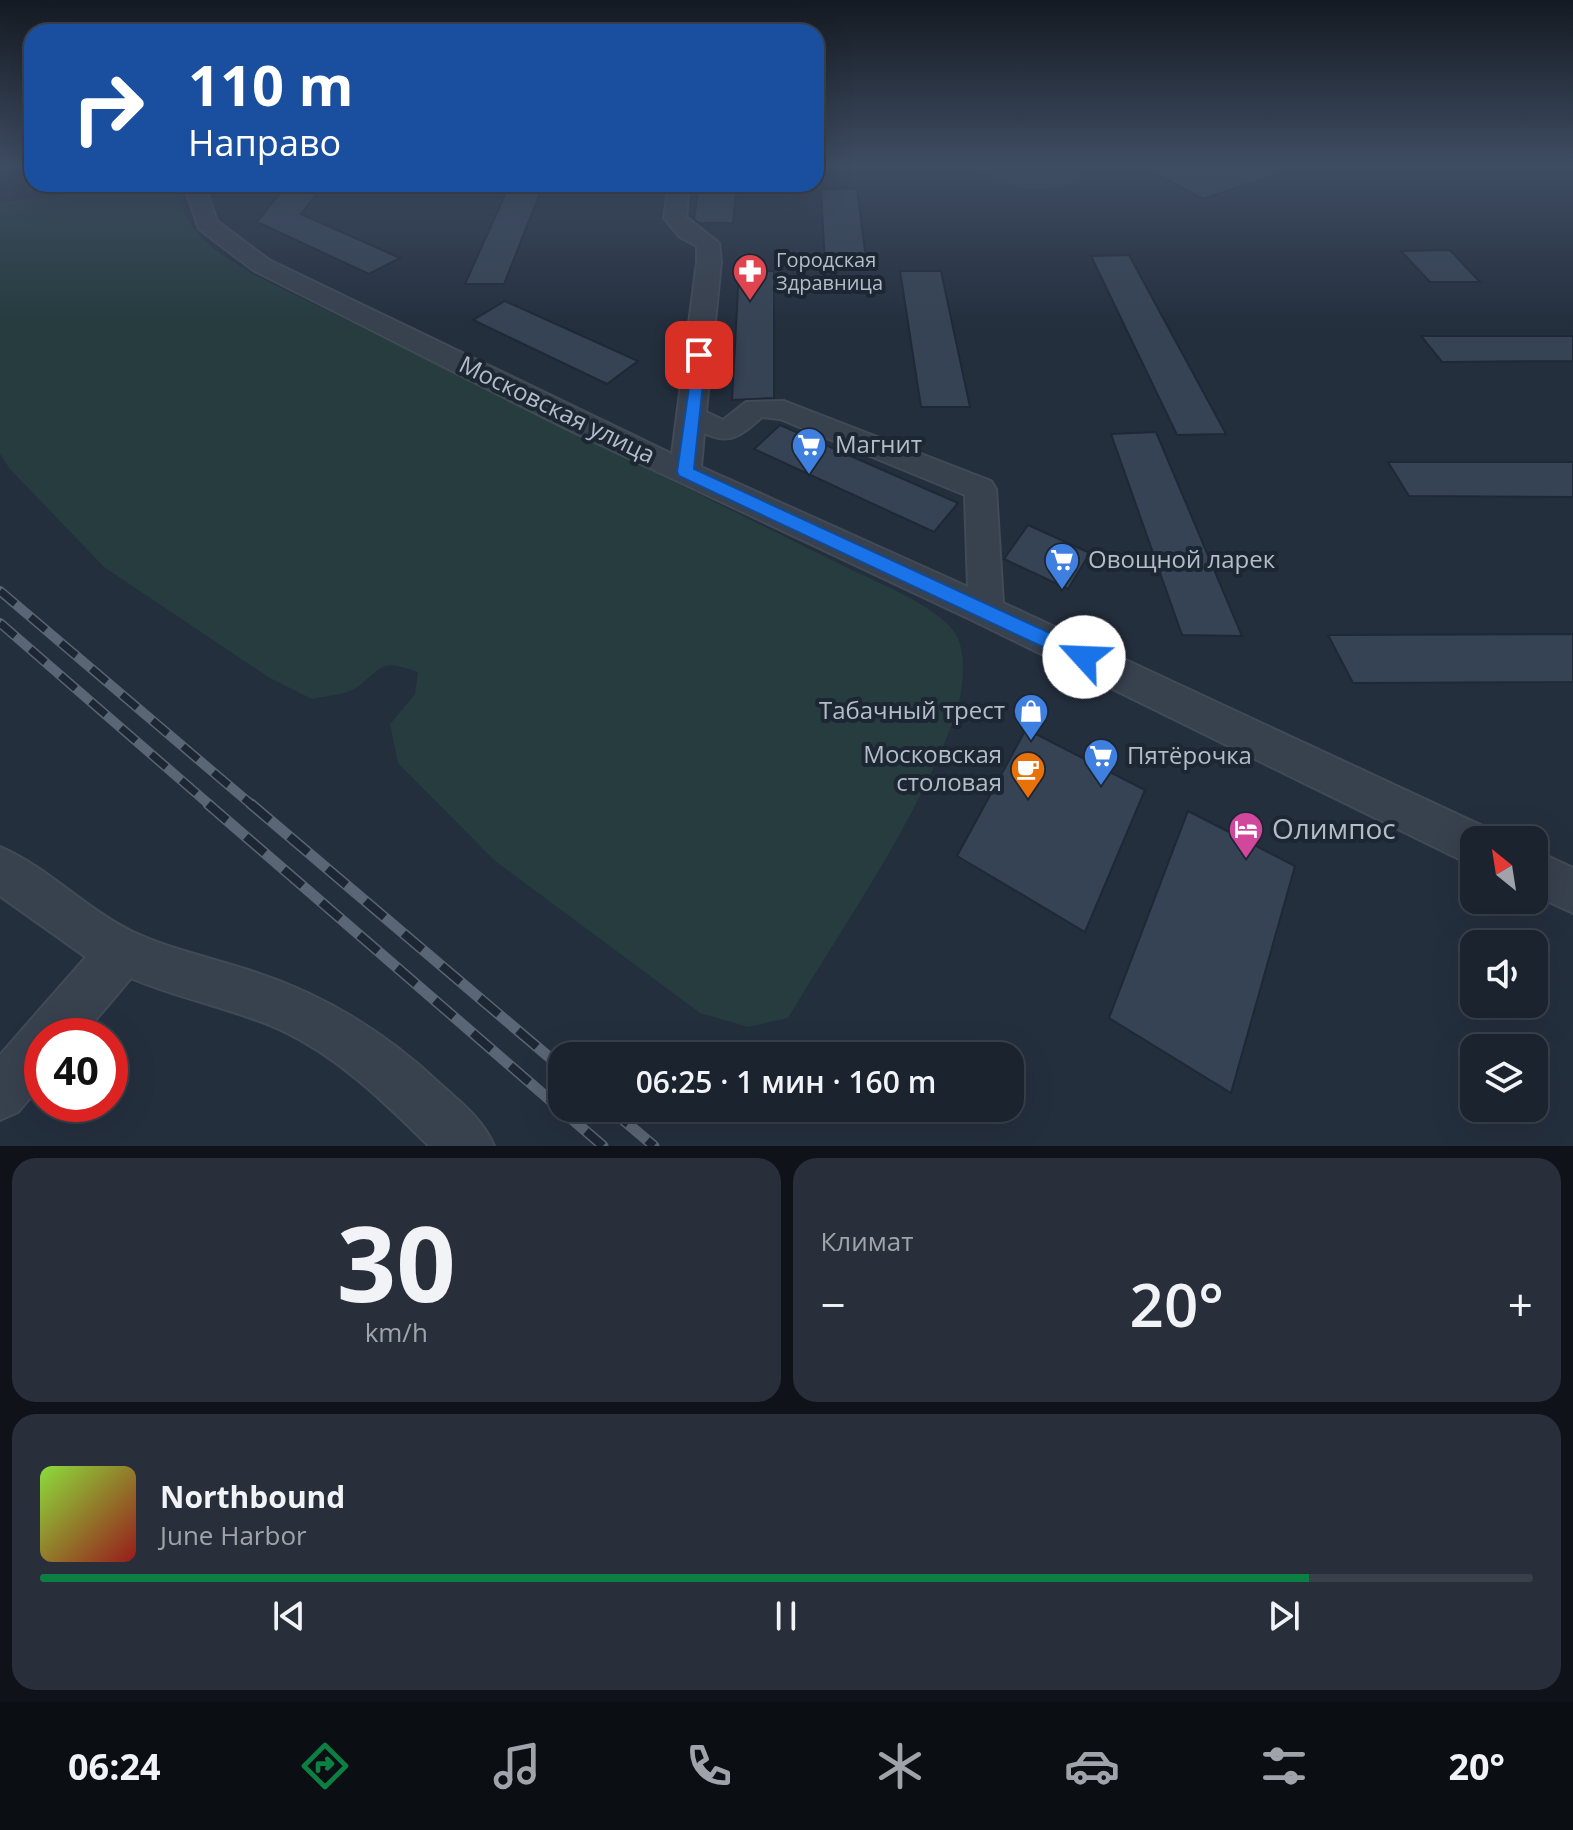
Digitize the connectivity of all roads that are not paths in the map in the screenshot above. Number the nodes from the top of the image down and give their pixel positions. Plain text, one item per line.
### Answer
1 (205, 217) edge
2 (675, 217) edge
3 (692, 417) junction
4 (685, 472) junction
5 (986, 611) junction
6 (1460, 837) edge
7 (0, 869) edge
8 (1548, 879) edge
9 (1573, 891) edge
10 (123, 951) junction
11 (65, 1018) edge
12 (24, 1067) edge
13 (0, 1094) edge
14 (467, 1146) edge

1 - 4 street, Московская улица
2 - 3 street
3 - 4 street
3 - 5 street
4 - 5 street, Московская улица
5 - 6 street, Московская улица
7 - 10 street
8 - 9 street
10 - 11 street
10 - 14 street
12 - 13 street

